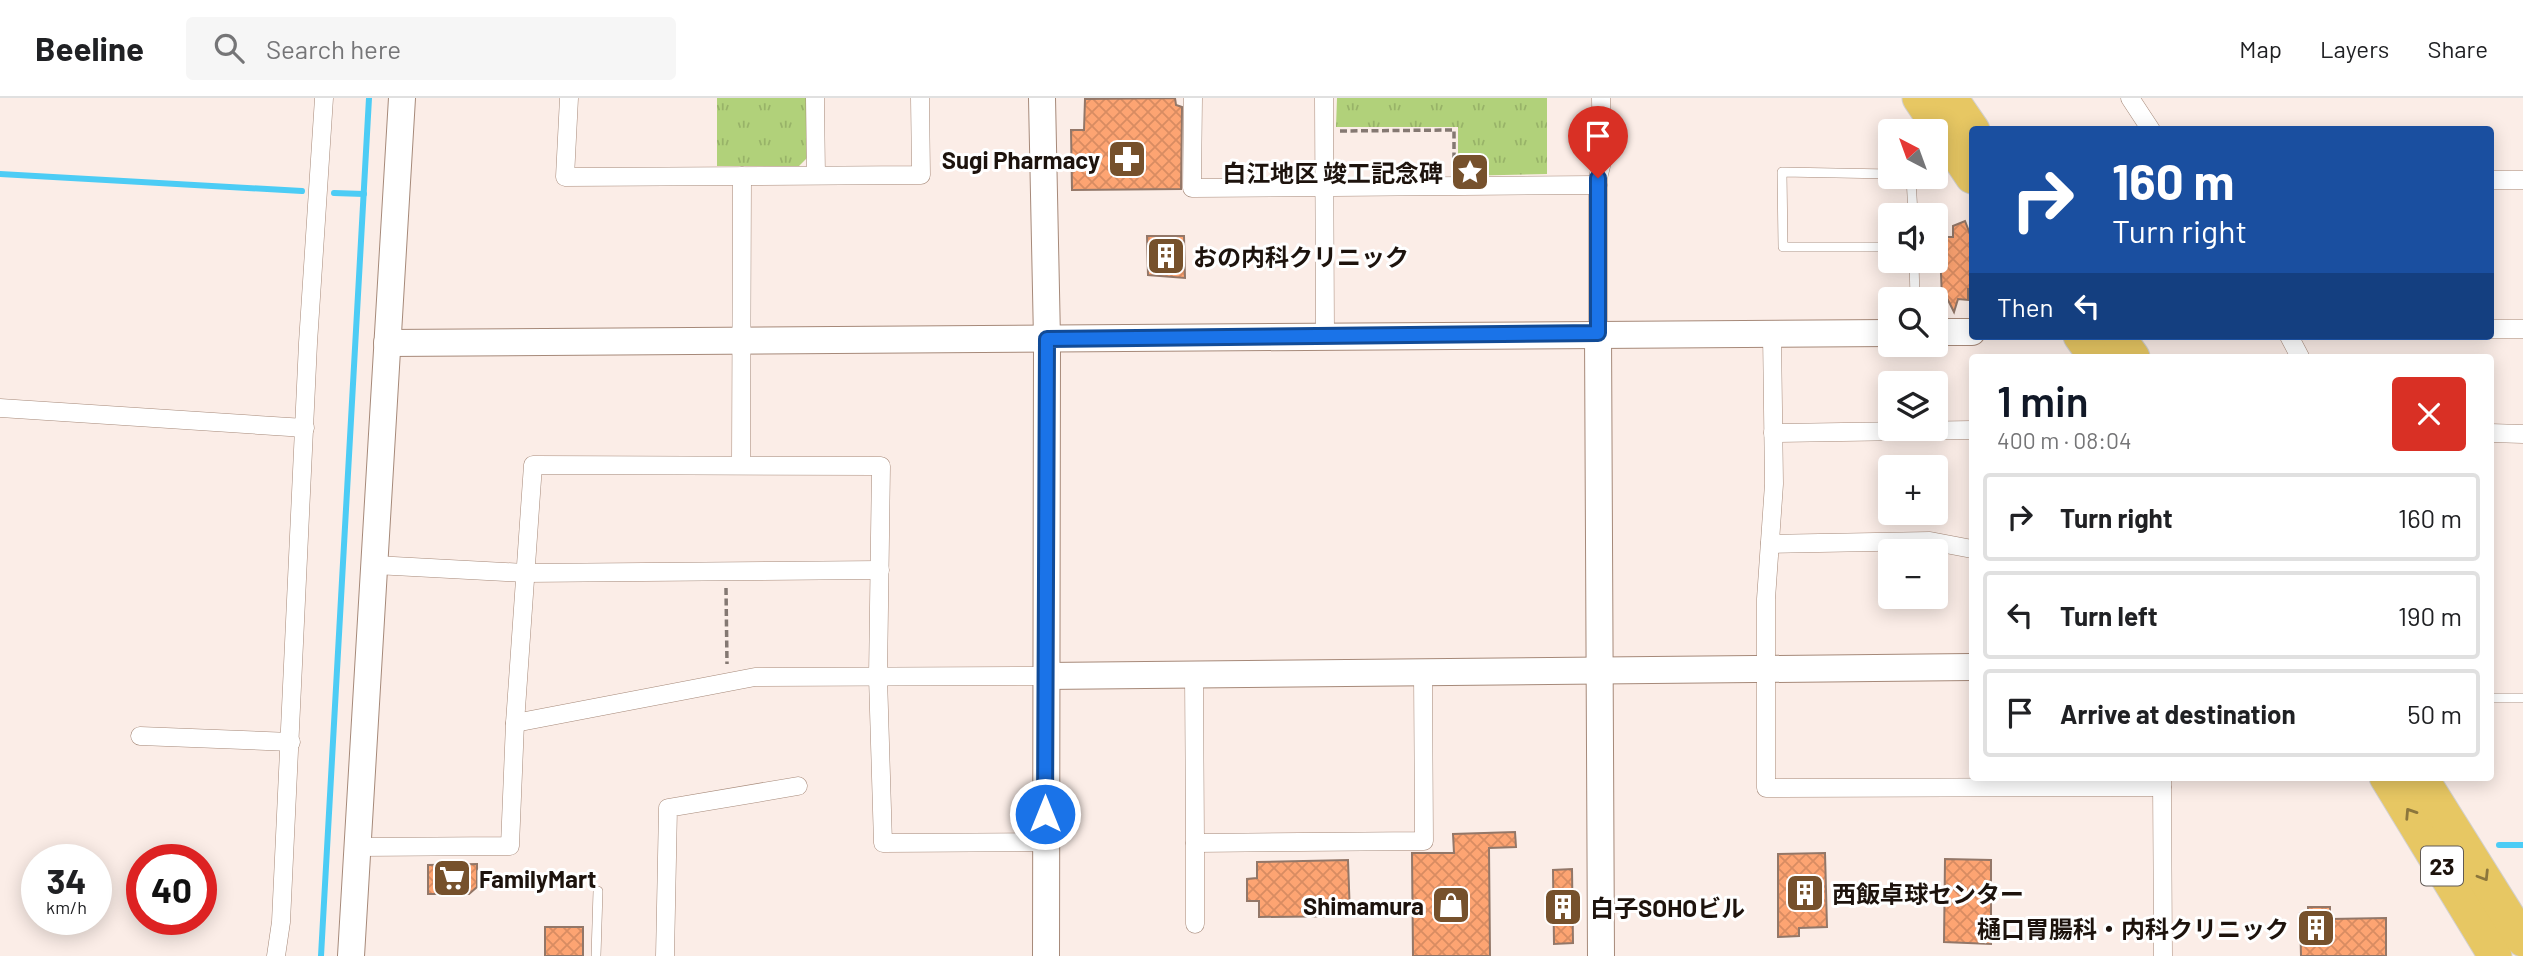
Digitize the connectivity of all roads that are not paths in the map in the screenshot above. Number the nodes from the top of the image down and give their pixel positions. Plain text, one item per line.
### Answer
1 (324, 98) edge
2 (402, 98) edge
3 (569, 98) edge
4 (815, 98) edge
5 (920, 98) edge
6 (1042, 98) edge
7 (1193, 98) edge
8 (1324, 98) edge
9 (1601, 98) edge
10 (1919, 98) edge
11 (1951, 98) edge
12 (2130, 98) edge
13 (1970, 126) edge
14 (2148, 126) edge
15 (1969, 173) edge
16 (1878, 174) edge
17 (816, 175) junction
18 (742, 176) junction
19 (2494, 180) edge
20 (2523, 180) edge
21 (1324, 185) junction
22 (1598, 185) junction
23 (1878, 247) edge
24 (2494, 329) edge
25 (2523, 329) edge
26 (1969, 331) edge
27 (1948, 332) edge
28 (1598, 333) junction
29 (1878, 333) edge
30 (1772, 334) junction
31 (1325, 336) junction
32 (1047, 339) junction
33 (744, 342) junction
34 (387, 343) junction
35 (0, 408) edge
36 (305, 428) junction
37 (1969, 430) edge
38 (1773, 433) junction
39 (2494, 433) edge
40 (2523, 434) edge
41 (741, 464) junction
42 (1770, 544) junction
43 (1969, 548) edge
44 (375, 565) junction
45 (880, 570) junction
46 (525, 573) junction
47 (1969, 667) edge
48 (1766, 669) junction
49 (1601, 671) junction
50 (1423, 672) junction
51 (1194, 673) junction
52 (1045, 676) junction
53 (878, 677) junction
54 (2494, 698) edge
55 (2523, 698) edge
56 (515, 723) junction
57 (140, 736) dead end
58 (291, 742) junction
59 (2388, 781) edge
60 (2424, 781) edge
61 (2162, 782) edge
62 (798, 786) dead end
63 (1045, 842) junction
64 (1195, 843) junction
65 (358, 847) junction
66 (598, 891) dead end
67 (1195, 924) dead end
68 (2523, 940) edge
69 (276, 956) edge
70 (351, 956) edge
71 (596, 956) edge
72 (665, 956) edge
73 (1046, 956) edge
74 (1601, 956) edge
75 (2163, 956) edge
76 (2495, 956) edge

1 - 36 street
2 - 34 street
3 - 18 street
4 - 17 street
5 - 17 street
6 - 32 street
7 - 21 street
8 - 21 street
9 - 22 street
10 - 15 highway
11 - 13 highway
12 - 14 street
16 - 23 lane
17 - 18 street
18 - 33 street
19 - 20 street
21 - 22 street
21 - 31 street
22 - 28 street
24 - 25 street
26 - 27 street
28 - 30 street
28 - 31 street
28 - 49 street
29 - 30 street
30 - 38 street
31 - 32 street
32 - 33 street
32 - 52 street
33 - 34 street
33 - 41 street
34 - 44 street
35 - 36 street
36 - 58 street
37 - 38 street
38 - 42 street
39 - 40 street
41 - 45 street
41 - 46 street
42 - 43 street
42 - 48 street
44 - 46 street
44 - 65 street
45 - 46 street
45 - 53 street
46 - 56 street
47 - 48 street
48 - 49 street
48 - 61 street
49 - 50 street
49 - 74 street
50 - 51 street
50 - 64 street
51 - 52 street
51 - 64 street
52 - 53 street
52 - 63 street
53 - 56 street
53 - 63 street
54 - 55 lane
56 - 65 street
57 - 58 street
58 - 69 street
76 -> 59 highway, 23
60 -> 68 highway, 23
61 - 75 street
62 - 72 street
63 - 73 street
64 - 67 street
65 - 70 street
66 - 71 lane

